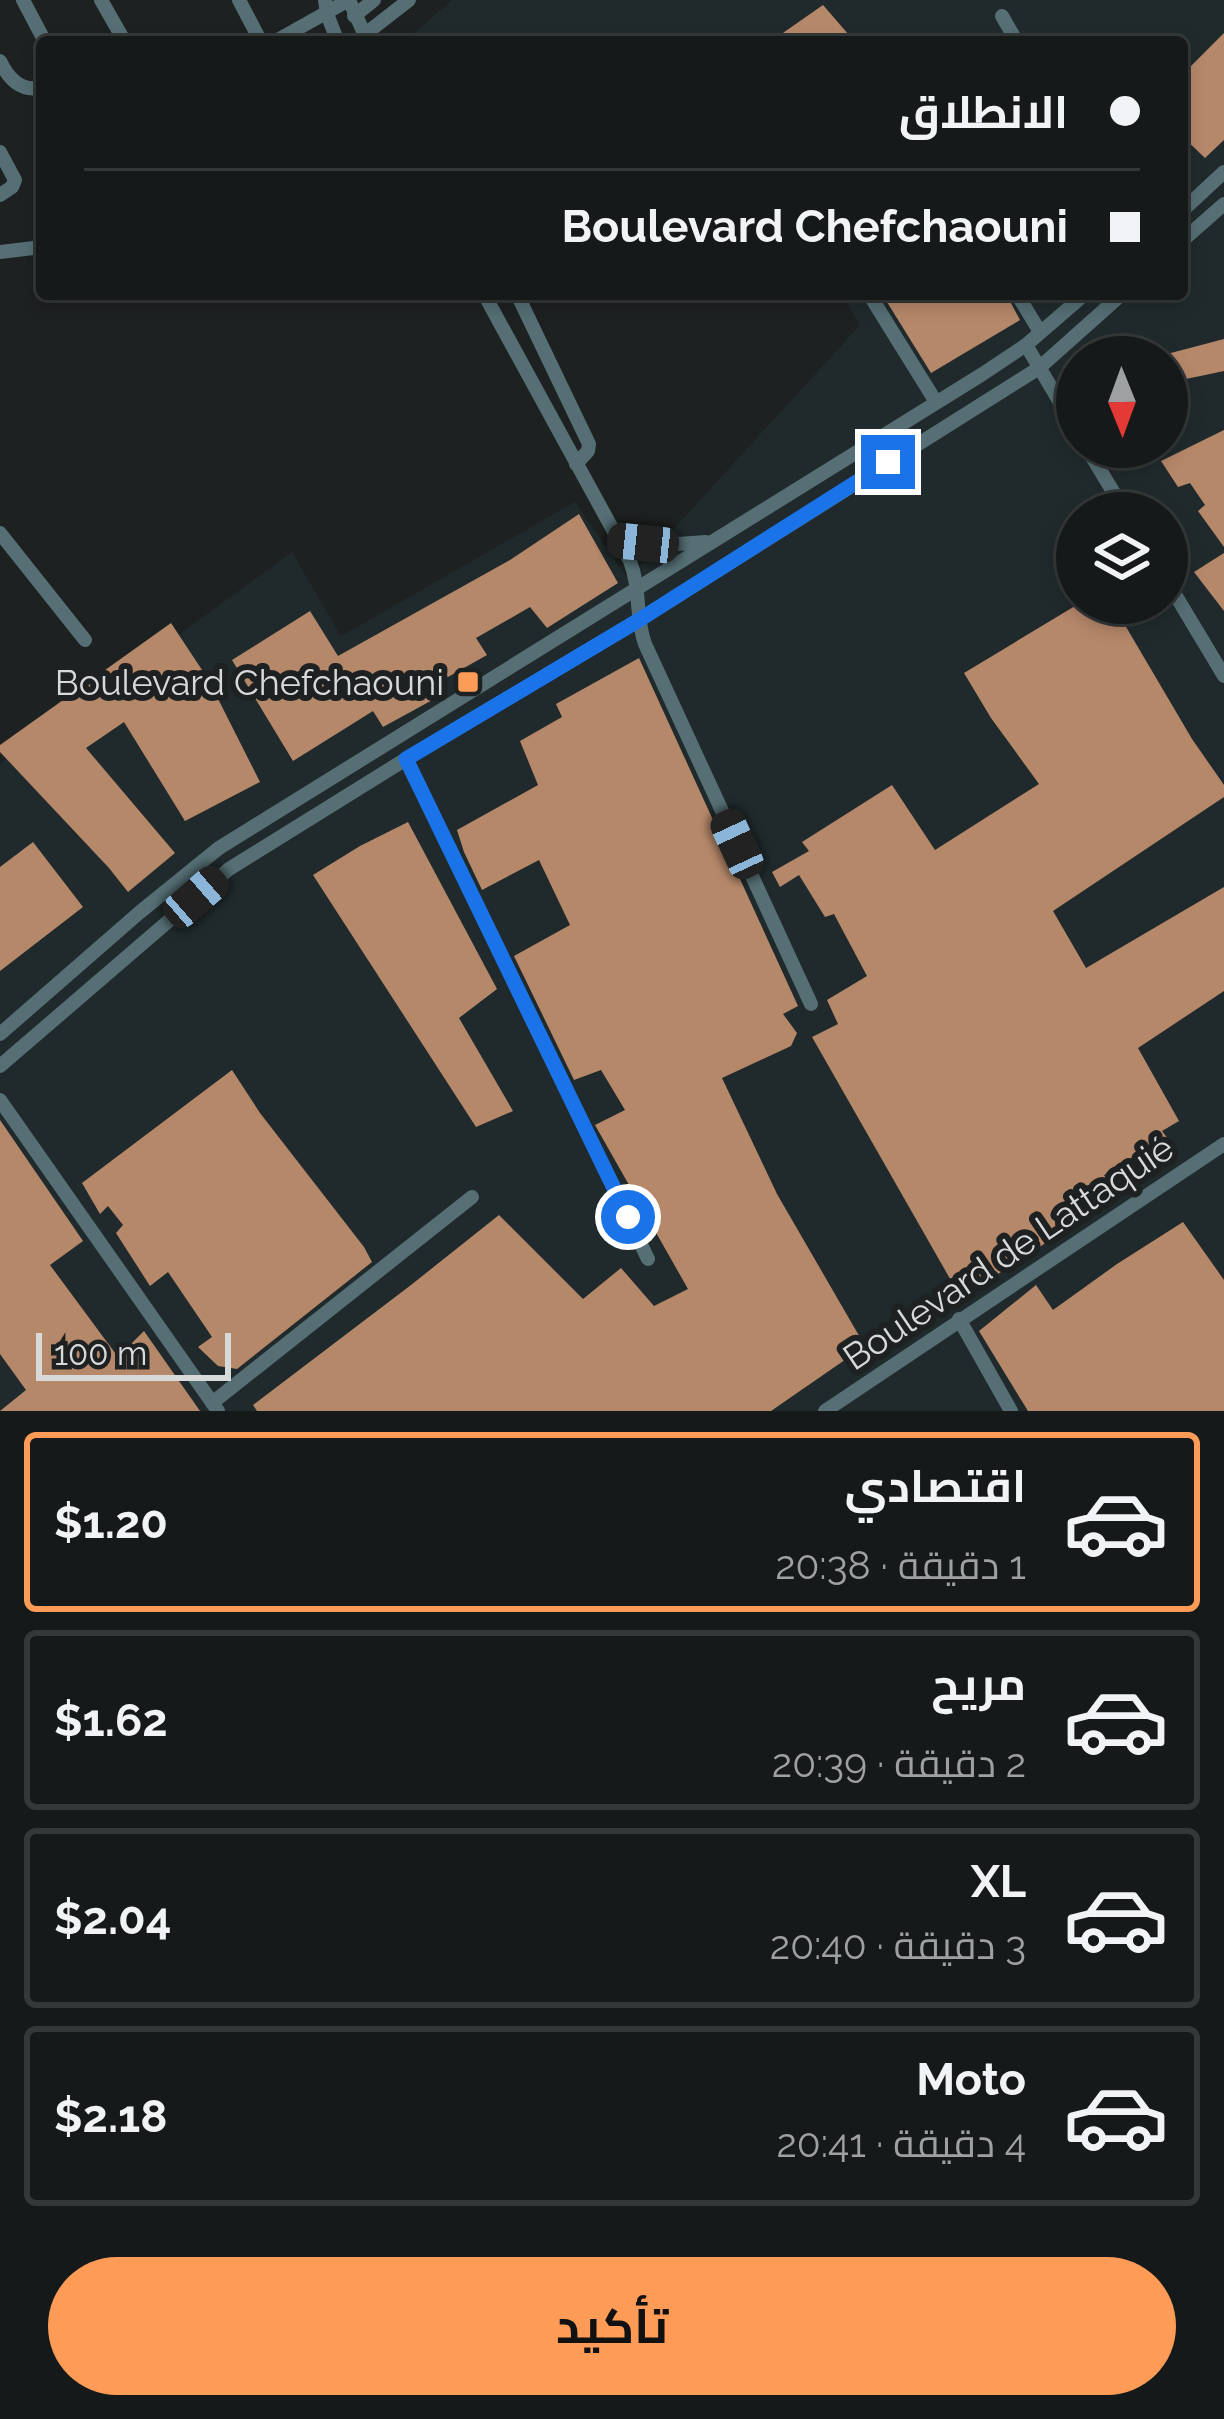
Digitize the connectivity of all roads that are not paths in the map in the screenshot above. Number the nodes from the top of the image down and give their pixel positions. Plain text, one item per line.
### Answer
1 (22, 0) edge
2 (101, 0) edge
3 (239, 0) edge
4 (374, 0) edge
5 (409, 0) edge
6 (326, 7) edge
7 (351, 8) edge
8 (1002, 16) dead end
9 (42, 36) edge
10 (122, 36) edge
11 (258, 36) edge
12 (283, 36) edge
13 (336, 36) edge
14 (368, 36) edge
15 (1014, 36) edge
16 (0, 61) edge
17 (36, 87) edge
18 (0, 152) edge
19 (1224, 172) edge
20 (0, 195) edge
21 (1224, 204) edge
22 (1188, 205) edge
23 (1188, 236) edge
24 (36, 248) edge
25 (0, 252) edge
26 (487, 300) edge
27 (520, 300) edge
28 (873, 300) edge
29 (1024, 300) edge
30 (1077, 300) edge
31 (1115, 300) edge
32 (1042, 331) junction
33 (1026, 345) junction
34 (1039, 368) junction
35 (1056, 396) edge
36 (936, 402) junction
37 (576, 464) junction
38 (836, 464) junction
39 (850, 486) junction
40 (0, 533) edge
41 (618, 541) junction
42 (712, 542) junction
43 (638, 589) junction
44 (1188, 616) edge
45 (639, 620) junction
46 (85, 640) dead end
47 (1224, 676) edge
48 (406, 759) junction
49 (811, 1004) dead end
50 (0, 1034) edge
51 (0, 1066) edge
52 (0, 1100) edge
53 (1224, 1144) edge
54 (472, 1197) dead end
55 (648, 1259) dead end
56 (959, 1319) junction
57 (215, 1407) edge
58 (825, 1411) edge
59 (1011, 1411) edge

1 - 9 street
2 - 10 street
3 - 11 street
4 - 7 street
5 - 14 street
6 - 7 street
6 - 12 street
6 - 13 street
8 - 15 street
16 - 17 street
18 - 20 street
19 - 22 street
21 - 23 street
24 - 25 street
26 - 37 street
27 - 37 street
28 - 36 street
29 - 32 street
30 - 32 street
31 - 34 street
32 - 33 street
33 - 34 street
33 - 36 street
34 - 35 street
34 - 39 street
36 - 38 street
37 - 41 street
38 - 39 street
38 - 42 street
39 - 45 street
40 - 46 street
41 - 42 street
41 - 43 street
42 - 43 street
43 - 45 street
43 - 50 street
44 - 47 street
45 - 48 street
45 - 49 street
48 - 51 street
48 - 55 street
52 - 57 street
53 - 56 street, Boulevard de Lattaquié
54 - 57 street
56 - 58 street, Boulevard de Lattaquié
56 - 59 street

